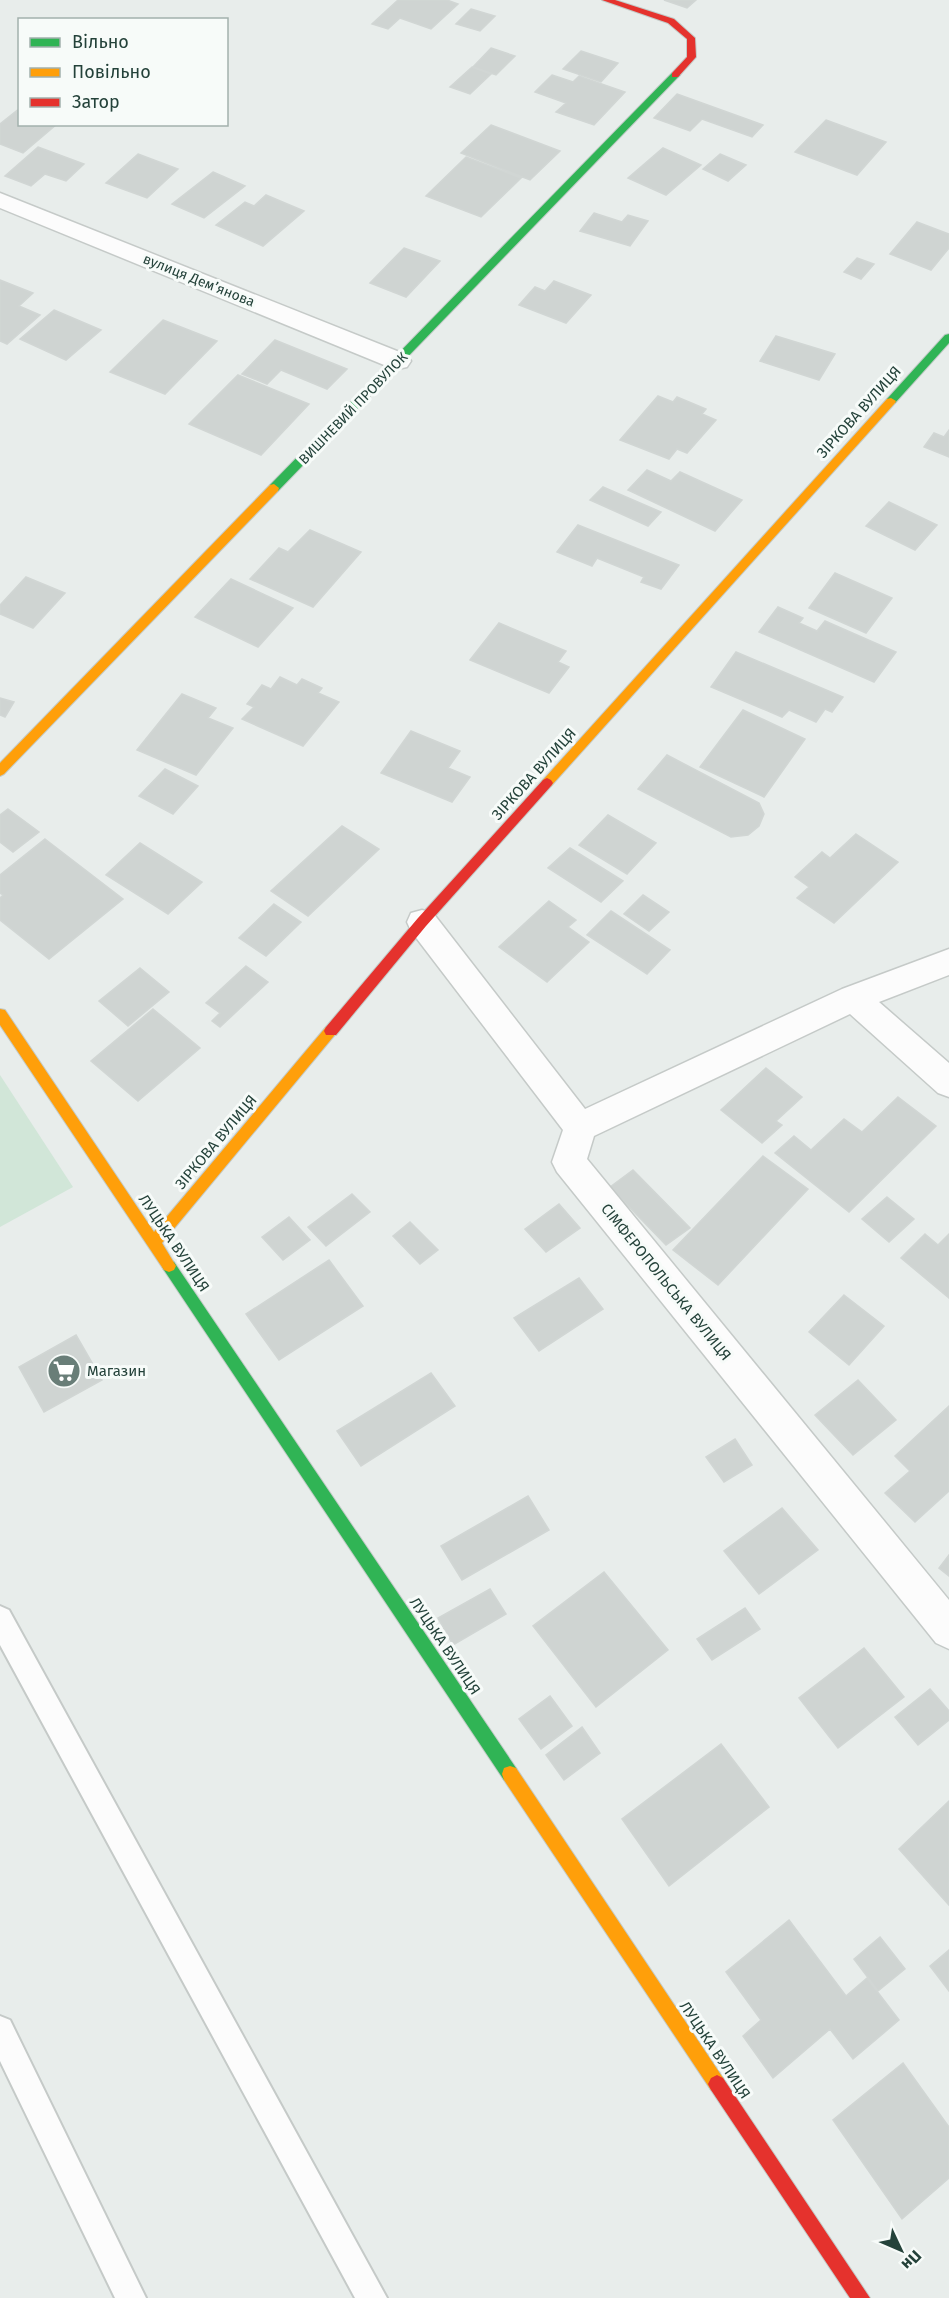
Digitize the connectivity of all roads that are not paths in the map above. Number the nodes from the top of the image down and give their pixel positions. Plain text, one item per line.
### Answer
1 (606, 0) edge
2 (0, 200) edge
3 (949, 337) edge
4 (398, 361) junction
5 (0, 771) edge
6 (422, 922) junction
7 (949, 962) edge
8 (853, 998) junction
9 (0, 1014) edge
10 (949, 1083) edge
11 (580, 1126) junction
12 (154, 1242) junction
13 (0, 1619) edge
14 (949, 1630) edge
15 (0, 2030) edge
16 (131, 2298) edge
17 (372, 2298) edge
18 (861, 2298) edge

1 - 4 street, ВИШНЕВИЙ ПРОВУЛОК
2 - 4 street, вулиця Демʼянова
3 - 6 street, ЗІРКОВА ВУЛИЦЯ
4 - 5 street, ВИШНЕВИЙ ПРОВУЛОК
6 - 11 street
6 - 12 street, ЗІРКОВА ВУЛИЦЯ
7 - 8 street
8 - 10 street
8 - 11 street
9 - 12 street, ЛУЦЬКА ВУЛИЦЯ
11 - 14 street, СІМФЕРОПОЛЬСЬКА ВУЛИЦЯ
12 - 18 street, ЛУЦЬКА ВУЛИЦЯ
13 - 17 lane
15 - 16 lane

